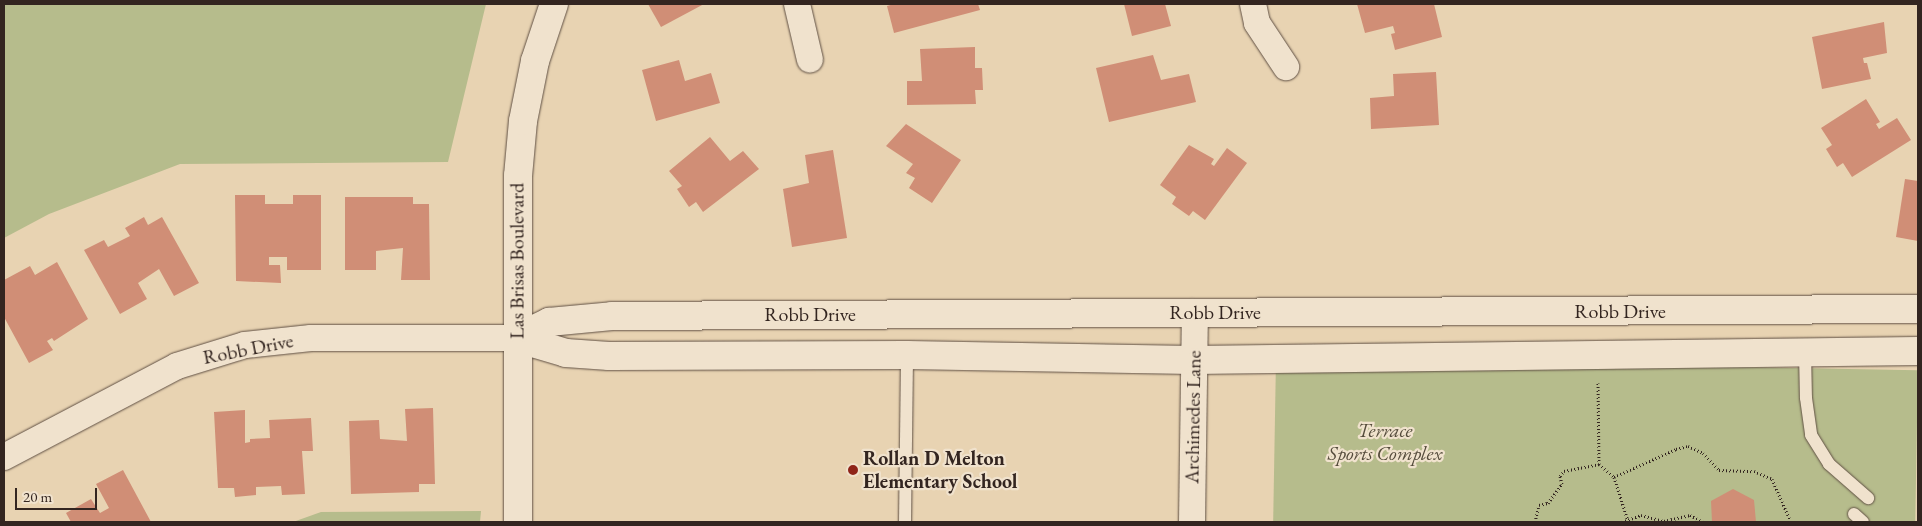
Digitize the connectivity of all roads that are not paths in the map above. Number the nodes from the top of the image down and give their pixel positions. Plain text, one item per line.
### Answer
1 (554, 4) edge
2 (797, 4) edge
3 (1253, 4) edge
4 (810, 60) dead end
5 (1286, 67) dead end
6 (1918, 309) edge
7 (1195, 312) junction
8 (516, 338) junction
9 (1918, 351) edge
10 (1805, 352) junction
11 (906, 355) junction
12 (1193, 360) junction
13 (4, 457) edge
14 (1868, 498) dead end
15 (518, 522) edge
16 (905, 522) edge
17 (1192, 522) edge

1 - 8 street, Las Brisas Boulevard
2 - 4 street
3 - 5 street
6 - 7 street, Robb Drive
7 - 8 street, Robb Drive
7 - 12 street, Archimedes Lane
8 - 11 street, Robb Drive
8 - 13 street, Robb Drive
8 - 15 street, Las Brisas Boulevard
9 - 10 street, Robb Drive
10 - 12 street, Robb Drive
10 - 14 lane
11 - 12 street, Robb Drive
11 - 16 lane
12 - 17 street, Archimedes Lane

